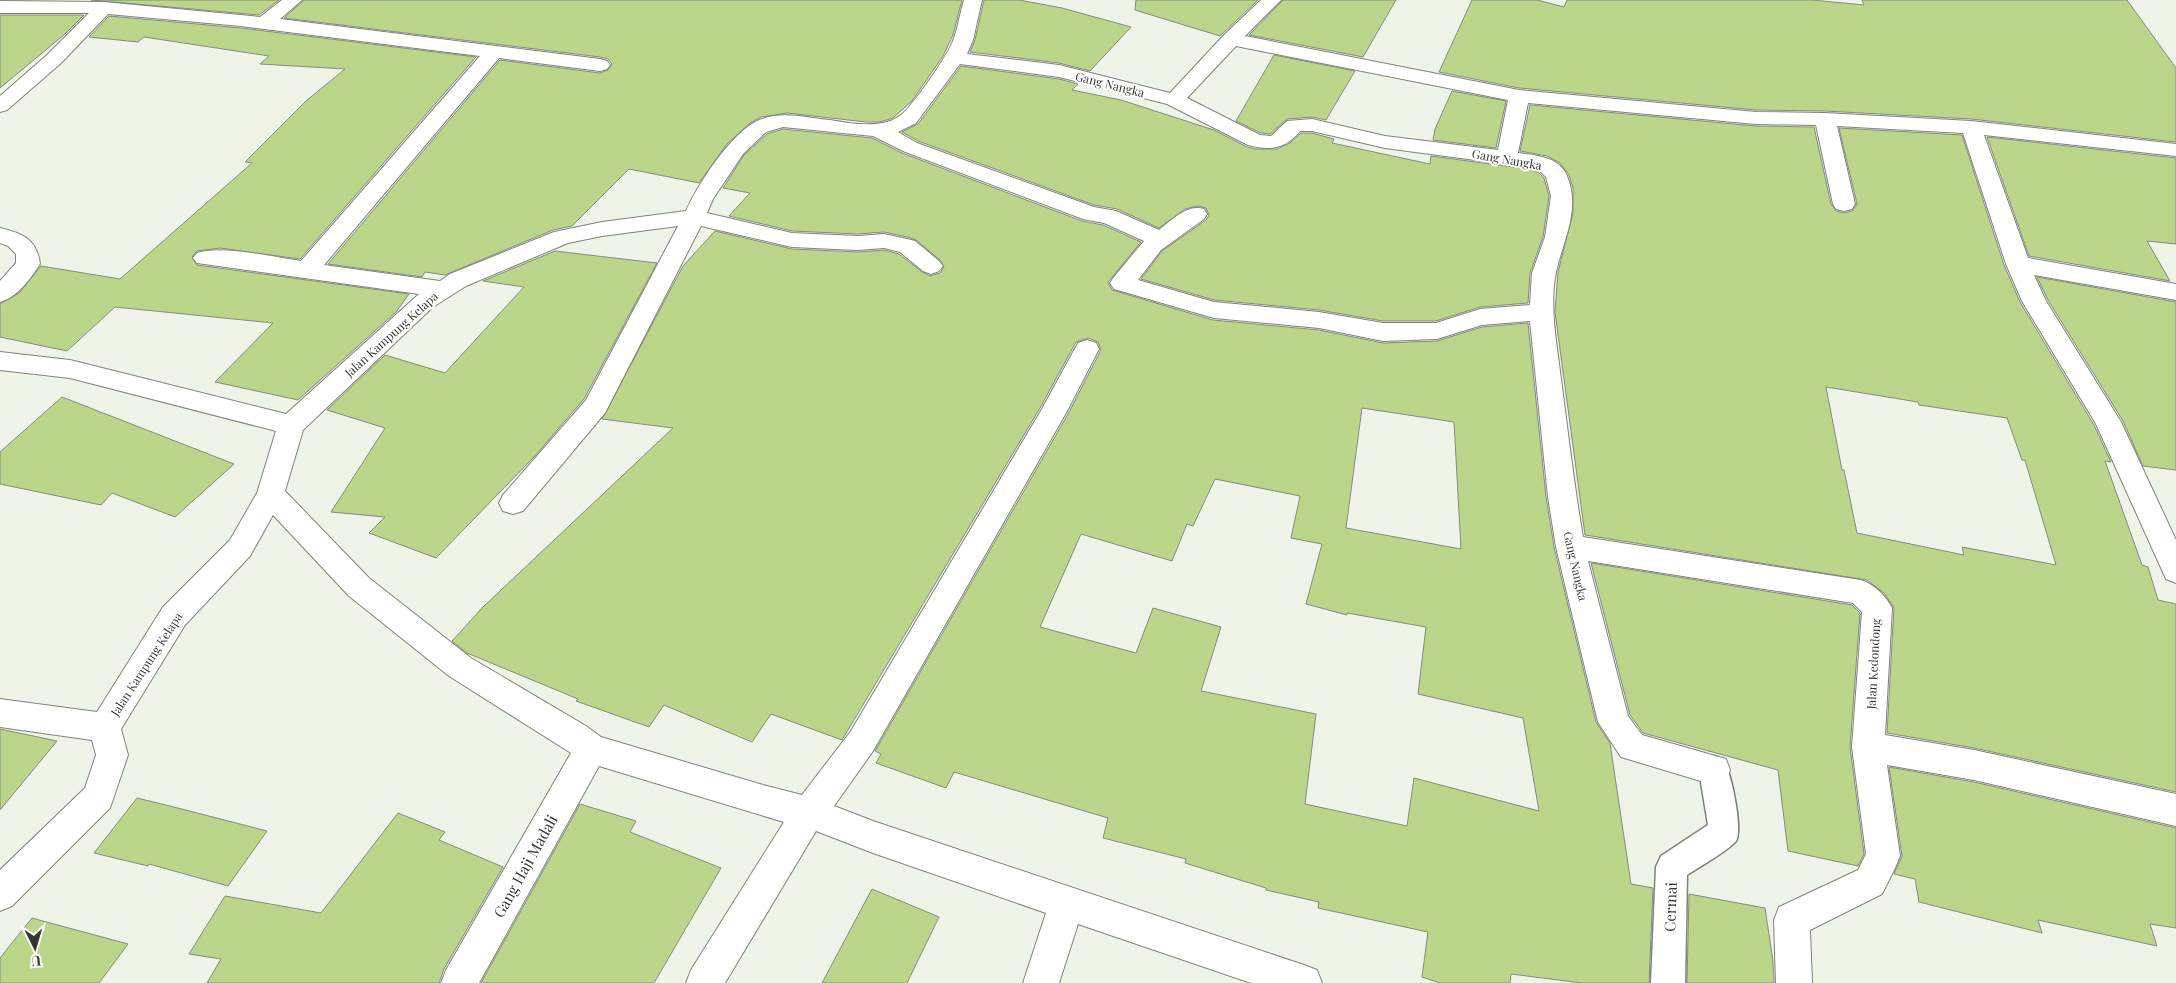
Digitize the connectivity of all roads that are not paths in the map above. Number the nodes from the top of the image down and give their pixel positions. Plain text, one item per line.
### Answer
1 (178, 0) edge
2 (293, 0) edge
3 (973, 0) edge
4 (1272, 0) edge
5 (14, 5) edge
6 (104, 8) junction
7 (160, 13) junction
8 (264, 24) junction
9 (1232, 39) junction
10 (494, 52) junction
11 (955, 58) junction
12 (600, 66) dead end
13 (1520, 96) junction
14 (1174, 100) junction
15 (0, 106) edge
16 (1825, 119) junction
17 (1971, 127) junction
18 (877, 130) junction
19 (2176, 150) edge
20 (1507, 157) junction
21 (1844, 204) dead end
22 (1196, 214) dead end
23 (694, 218) junction
24 (0, 235) edge
25 (1160, 240) junction
26 (205, 258) dead end
27 (2018, 264) junction
28 (931, 266) dead end
29 (306, 270) junction
30 (441, 289) junction
31 (2176, 292) edge
32 (0, 294) edge
33 (1541, 312) junction
34 (1088, 350) dead end
35 (0, 361) edge
36 (291, 425) junction
37 (270, 494) junction
38 (513, 503) dead end
39 (1570, 547) junction
40 (2176, 571) edge
41 (0, 713) edge
42 (105, 727) junction
43 (1868, 747) junction
44 (591, 749) junction
45 (1714, 770) joint
46 (2176, 810) edge
47 (809, 812) junction
48 (0, 894) edge
49 (1067, 903) junction
50 (459, 983) edge
51 (704, 983) edge
52 (1041, 983) edge
53 (1304, 983) edge
54 (1668, 983) edge
55 (1794, 983) edge

1 - 7 street
2 - 8 street
3 - 11 street
4 - 9 street
5 - 6 street
6 - 7 street
6 - 15 street
7 - 8 street
8 - 10 street
9 - 13 street
9 - 14 street
10 - 12 street
10 - 29 street
11 - 14 street, Gang Nangka
11 - 18 street
13 - 16 street
13 - 20 street
14 - 20 street, Gang Nangka
16 - 17 street
16 - 21 street
17 - 19 street
17 - 27 street
18 - 23 street
18 - 25 street
20 - 33 street, Gang Nangka
22 - 25 street
23 - 28 street, Jalan Kampung Kelapa
23 - 30 street, Jalan Kampung Kelapa
23 - 38 street
24 - 32 street
25 - 33 street
26 - 29 street
27 - 31 street
27 - 40 street
29 - 30 street
30 - 36 street, Jalan Kampung Kelapa
33 - 39 street, Gang Nangka
34 - 47 street
35 - 36 street
36 - 37 street, Jalan Kampung Kelapa
37 - 42 street, Jalan Kampung Kelapa
37 - 44 street
39 - 43 street, Jalan Kedondong
39 - 45 street, Gang Nangka
41 - 42 street
42 - 48 street, Jalan Kampung Kelapa
43 - 46 street
43 - 55 street, Jalan Kedondong
44 - 47 street
44 - 50 street, Gang Haji Madali
45 - 54 lane, Cermai
47 - 49 street
47 - 51 street
49 - 52 street
49 - 53 street

